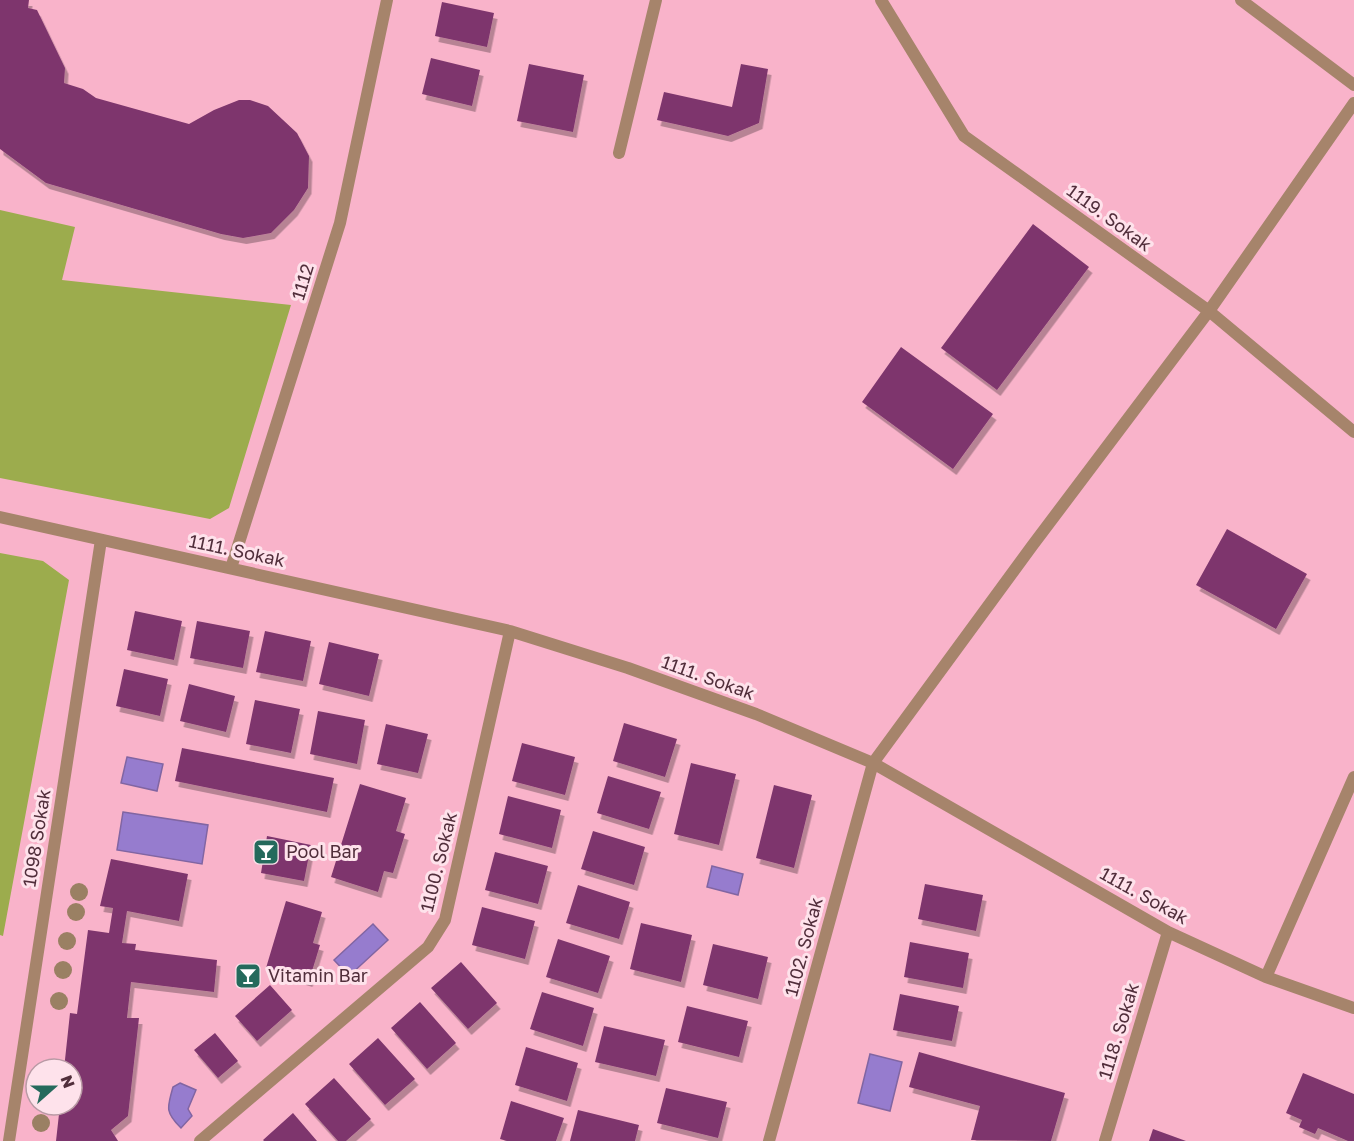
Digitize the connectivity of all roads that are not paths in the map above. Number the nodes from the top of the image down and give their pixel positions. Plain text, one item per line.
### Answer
1 (387, 0) edge
2 (656, 0) edge
3 (881, 0) edge
4 (1241, 0) edge
5 (1354, 85) edge
6 (1354, 103) edge
7 (619, 153) dead end
8 (1209, 311) junction
9 (1354, 432) edge
10 (0, 517) edge
11 (101, 540) junction
12 (231, 568) junction
13 (510, 631) junction
14 (873, 762) junction
15 (1354, 777) edge
16 (1168, 932) junction
17 (1266, 977) junction
18 (1354, 1008) edge
19 (9, 1141) edge
20 (200, 1141) edge
21 (769, 1141) edge
22 (1105, 1141) edge

1 - 12 street, 1112
2 - 7 street
3 - 8 street, 1119. Sokak
4 - 5 street
6 - 8 street
8 - 9 street, 1119. Sokak
8 - 14 street
10 - 11 street, 1111. Sokak
11 - 12 street, 1111. Sokak
11 - 19 street, 1098 Sokak
12 - 13 street, 1111. Sokak
13 - 14 street, 1111. Sokak
13 - 20 street, 1100. Sokak
14 - 16 street, 1111. Sokak
14 - 21 street, 1102. Sokak
15 - 17 street
16 - 17 street, 1111. Sokak
16 - 22 street, 1118. Sokak
17 - 18 street, 1111. Sokak

